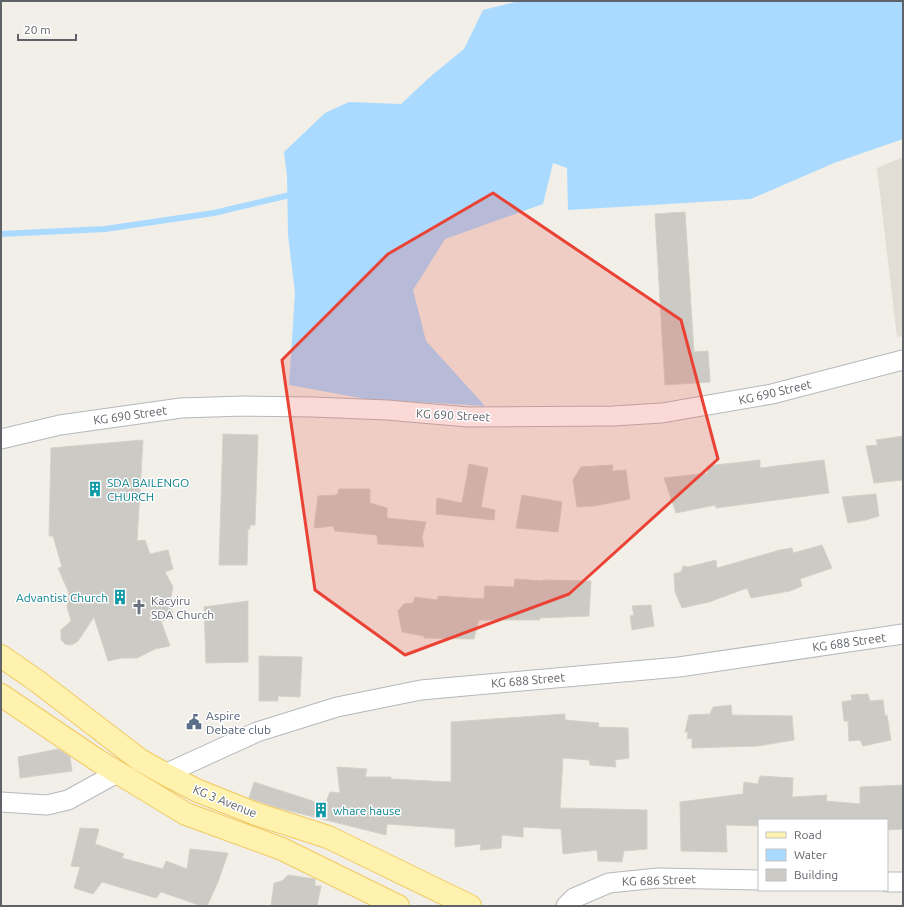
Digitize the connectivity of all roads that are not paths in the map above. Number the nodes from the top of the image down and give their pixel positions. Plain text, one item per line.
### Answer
1 (903, 360) edge
2 (1, 440) edge
3 (903, 634) edge
4 (1, 656) edge
5 (1, 696) edge
6 (117, 773) junction
7 (165, 774) junction
8 (1, 802) edge
9 (758, 880) edge
10 (888, 882) edge
11 (903, 882) edge
12 (398, 906) edge
13 (470, 906) edge
14 (566, 906) edge

1 - 2 street, KG 690 Street
3 - 7 street, KG 688 Street
4 - 7 main road, KG 3 Avenue
5 - 6 main road, KG 3 Avenue
6 - 8 street
6 - 12 main road, KG 3 Avenue
7 - 13 main road, KG 3 Avenue
9 - 14 street, KG 686 Street
10 - 11 street

